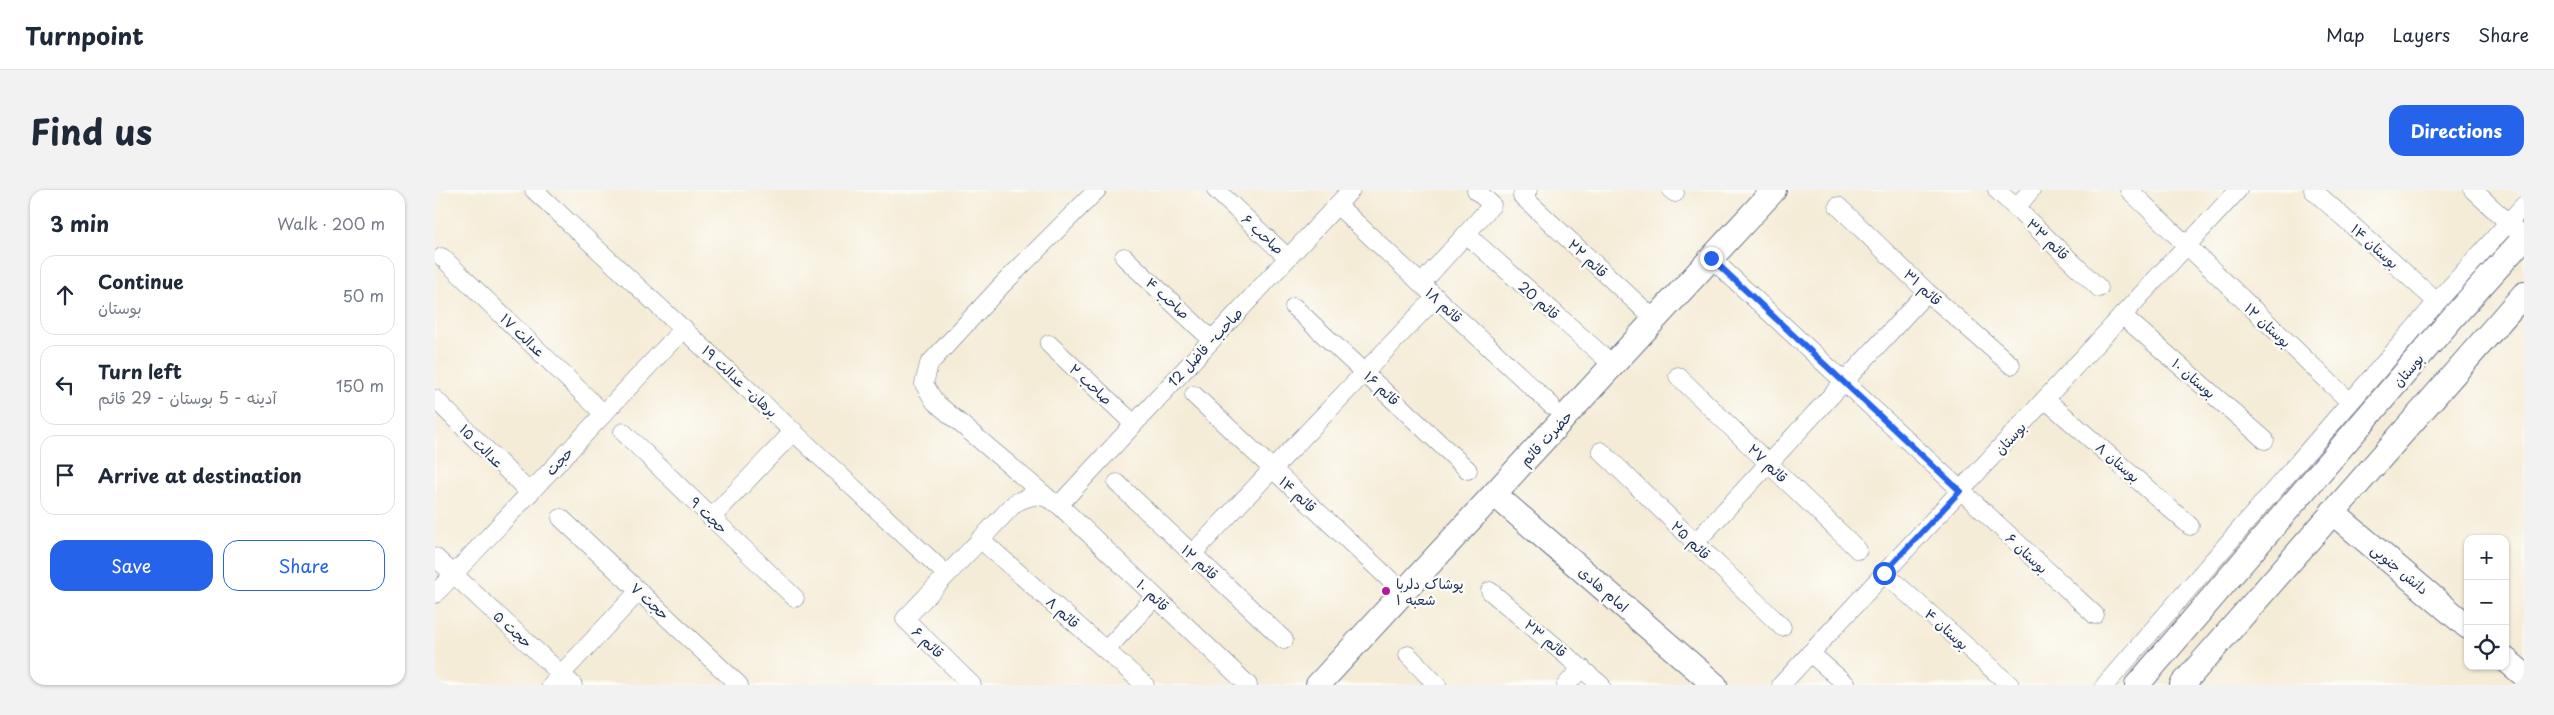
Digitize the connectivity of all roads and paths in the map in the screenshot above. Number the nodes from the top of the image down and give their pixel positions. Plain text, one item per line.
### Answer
1 (533, 190) edge
2 (1097, 190) edge
3 (1216, 190) edge
4 (1351, 190) edge
5 (1476, 190) edge
6 (1773, 190) edge
7 (1997, 190) edge
8 (2031, 190) edge
9 (2129, 190) edge
10 (2238, 190) edge
11 (2313, 190) edge
12 (2473, 190) edge
13 (1525, 193) edge
14 (1337, 205) junction
15 (2524, 205) edge
16 (1838, 206) dead end
17 (2016, 208) junction
18 (2519, 233) edge
19 (1466, 234) junction
20 (2186, 247) junction
21 (442, 257) dead end
22 (1124, 257) dead end
23 (1288, 258) junction
24 (1711, 258) junction
25 (1421, 284) junction
26 (2099, 288) dead end
27 (1927, 292) junction
28 (2524, 294) edge
29 (1436, 297) junction
30 (2437, 302) junction
31 (1295, 307) dead end
32 (2122, 315) junction
33 (1655, 319) junction
34 (684, 328) junction
35 (1212, 340) junction
36 (1049, 344) dead end
37 (1613, 365) junction
38 (2011, 365) dead end
39 (1365, 372) junction
40 (1678, 376) dead end
41 (1844, 383) junction
42 (1193, 395) dead end
43 (2045, 399) junction
44 (435, 400) edge
45 (2350, 402) junction
46 (1551, 405) dead end
47 (604, 414) junction
48 (1134, 424) junction
49 (794, 431) junction
50 (623, 432) dead end
51 (2265, 440) dead end
52 (1601, 451) dead end
53 (1769, 464) junction
54 (1272, 469) junction
55 (1468, 470) dead end
56 (1117, 484) dead end
57 (1960, 491) junction
58 (530, 493) junction
59 (1494, 494) junction
60 (1053, 501) junction
61 (2332, 512) junction
62 (561, 518) dead end
63 (711, 518) junction
64 (2191, 526) dead end
65 (980, 538) junction
66 (1694, 544) junction
67 (1858, 550) dead end
68 (1191, 554) junction
69 (435, 557) edge
70 (1884, 573) junction
71 (454, 574) junction
72 (946, 574) junction
73 (639, 591) junction
74 (1490, 591) dead end
75 (1403, 592) junction
76 (435, 594) edge
77 (795, 598) dead end
78 (1155, 598) junction
79 (2095, 615) dead end
80 (2466, 625) edge
81 (1782, 627) dead end
82 (1284, 640) dead end
83 (1105, 650) junction
84 (1810, 653) junction
85 (1409, 655) dead end
86 (2509, 662) edge
87 (1583, 668) junction
88 (2524, 675) edge
89 (561, 681) edge
90 (739, 685) edge
91 (972, 685) edge
92 (1145, 685) edge
93 (1248, 685) edge
94 (1317, 685) edge
95 (1437, 685) edge
96 (1566, 685) edge
97 (1601, 685) edge
98 (1715, 685) edge
99 (1781, 685) edge
100 (1847, 685) edge
101 (2010, 685) edge
102 (2105, 685) edge
103 (2137, 685) edge
104 (2182, 685) edge

1 - 34 street, برهان- عدالت ۱۹
2 - 60 street, قائم ۱۰
3 - 23 street, صاحب ۶
4 - 14 street, صاحب- فاضل 12
5 - 19 street
6 - 24 street, حضرت قائم
7 - 17 street, قائم ۳۳
8 - 17 street
9 - 20 street, بوستان ۱۲
10 - 20 street, بوستان
11 - 30 street, بوستان ۱۴
12 - 18 street
13 - 33 street, قائم ۲۲
14 - 23 street, صاحب- فاضل 12
14 - 25 street, قائم ۱۸
15 - 18 street
16 - 27 street, قائم ۳۱
17 - 26 street, قائم ۳۳
18 - 30 street
18 - 103 street, بوستان
19 - 25 street
19 - 37 street, قائم 20
20 - 32 street, بوستان
20 - 45 street, بوستان ۱۲
21 - 47 street, عدالت ۱۷
22 - 35 street, صاحب ۴
23 - 35 street, صاحب- فاضل 12
24 - 33 street, حضرت قائم
24 - 41 street, بوستان ۶
25 - 29 street, قائم ۱۸
27 - 38 street, قائم ۳۱
27 - 41 street
28 - 61 street
29 - 39 street
29 - 46 street, قائم ۱۸
30 - 45 street
31 - 39 street, قائم ۱۶
32 - 43 street, بوستان
32 - 51 street, بوستان ۱۰
33 - 37 street, حضرت قائم
34 - 47 street, حجت
34 - 49 street, برهان- عدالت ۱۹
35 - 48 street, صاحب- فاضل 12
36 - 48 street, صاحب ۲
37 - 59 street, حضرت قائم
39 - 54 street
39 - 55 street, قائم ۱۶
40 - 53 street, قائم ۲۷
41 - 53 street
41 - 57 street, بوستان ۶
42 - 54 street, قائم ۱۴
43 - 57 street, بوستان
43 - 64 street, بوستان ۸
44 - 58 street, عدالت ۱۵
45 - 102 street
47 - 58 street, حجت
48 - 60 street, صاحب- فاضل 12
49 - 63 street
49 - 72 street, برهان- عدالت ۱۹
50 - 63 street, حجت ۹
52 - 66 street, قائم ۲۵
53 - 66 street
53 - 67 street, قائم ۲۷
54 - 68 street
54 - 75 street, قائم ۱۴
56 - 68 street, قائم ۱۲
57 - 70 street, بوستان
57 - 79 street, بوستان ۶
58 - 71 street, حجت
59 - 75 street, حضرت قائم
59 - 98 street, امام هادی
60 - 65 street
60 - 78 street, قائم ۱۰
61 - 80 street, دانش جنوبی
61 - 104 street
62 - 73 street, حجت ۷
63 - 77 street, حجت ۹
65 - 72 street
65 - 83 street, قائم ۸
66 - 81 street, قائم ۲۵
68 - 82 street, قائم ۱۲
69 - 71 street, حجت ۵
70 - 84 street, بوستان
70 - 101 street, بوستان ۴
71 - 76 street, حجت
71 - 89 street, حجت ۵
72 - 91 street, قائم ۶
73 - 89 street
73 - 90 street, حجت ۷
74 - 87 street, قائم ۲۳
75 - 94 street, حضرت قائم
78 - 83 street
78 - 93 street, قائم ۱۰
83 - 92 street, قائم ۸
84 - 99 street, بوستان
84 - 100 street
85 - 95 street
86 - 88 street
87 - 96 street
87 - 97 street, قائم ۲۳

